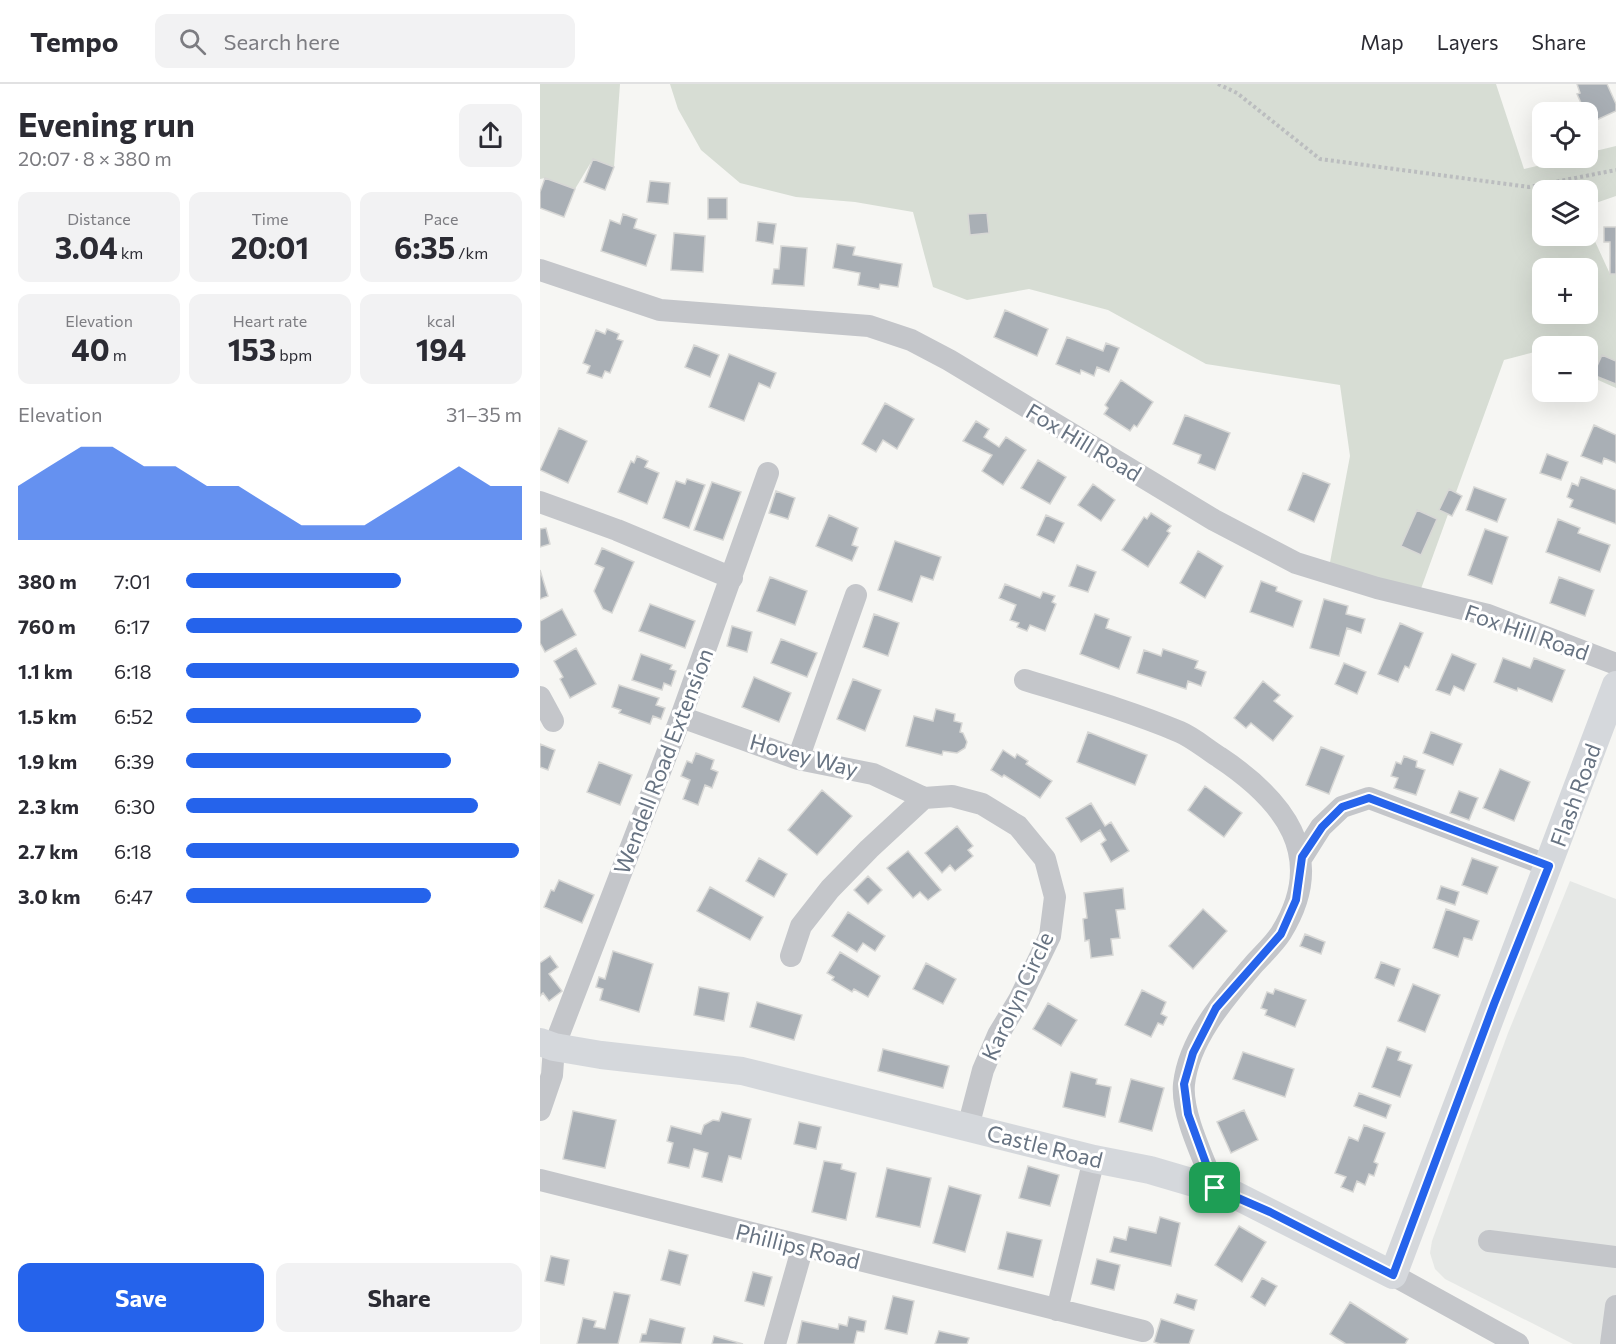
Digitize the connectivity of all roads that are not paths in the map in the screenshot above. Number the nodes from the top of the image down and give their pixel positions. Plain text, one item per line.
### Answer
1 (540, 270) edge
2 (768, 473) dead end
3 (540, 502) edge
4 (732, 578) junction
5 (856, 595) dead end
6 (1616, 664) edge
7 (1025, 680) dead end
8 (1616, 685) edge
9 (540, 697) edge
10 (681, 717) junction
11 (553, 721) dead end
12 (798, 759) junction
13 (924, 798) junction
14 (1302, 857) junction
15 (1549, 866) junction
16 (791, 956) dead end
17 (547, 1045) edge
18 (540, 1110) edge
19 (968, 1127) junction
20 (1094, 1159) junction
21 (540, 1180) edge
22 (1215, 1188) junction
23 (1489, 1241) dead end
24 (803, 1246) junction
25 (1616, 1257) edge
26 (1393, 1275) junction
27 (1057, 1310) junction
28 (1616, 1310) edge
29 (1143, 1331) dead end
30 (1506, 1341) edge
31 (775, 1344) edge
32 (1611, 1344) edge

1 - 6 street, Fox Hill Road
2 - 4 street, Wendell Road Extension
3 - 4 street
4 - 10 street, Wendell Road Extension
5 - 12 street
7 - 14 street
8 - 15 main road, Flash Road
9 - 11 street
10 - 12 street, Hovey Way
10 - 17 street, Wendell Road Extension
12 - 13 street, Hovey Way
13 - 16 street
13 - 19 street, Karolyn Circle
14 - 15 street
14 - 22 street
15 - 26 main road, Flash Road
17 - 18 street, Wendell Road Extension
17 - 19 main road, Castle Road
19 - 20 main road, Castle Road
20 - 22 main road, Castle Road
20 - 27 street
21 - 24 street, Phillips Road
22 - 26 main road, Castle Road
23 - 25 street
24 - 27 street, Phillips Road
24 - 31 street
26 - 30 street, Castle Road
27 - 29 street, Phillips Road
28 - 32 street

